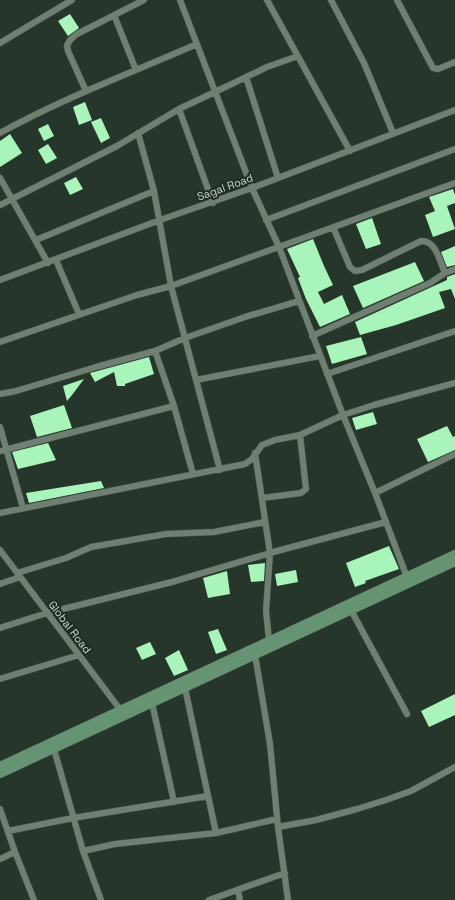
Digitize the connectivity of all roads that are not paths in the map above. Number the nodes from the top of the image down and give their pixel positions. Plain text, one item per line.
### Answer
1 (72, 0) edge
2 (144, 0) edge
3 (180, 0) edge
4 (267, 0) edge
5 (331, 0) edge
6 (397, 0) edge
7 (114, 15) junction
8 (0, 43) edge
9 (197, 44) junction
10 (298, 56) junction
11 (455, 62) edge
12 (136, 70) junction
13 (246, 77) junction
14 (86, 91) junction
15 (216, 92) junction
16 (179, 109) junction
17 (455, 110) edge
18 (0, 133) edge
19 (138, 133) junction
20 (393, 133) junction
21 (455, 149) edge
22 (350, 151) junction
23 (0, 178) edge
24 (278, 178) junction
25 (455, 183) edge
26 (252, 188) junction
27 (154, 191) junction
28 (13, 198) junction
29 (213, 203) junction
30 (0, 205) edge
31 (160, 220) junction
32 (266, 220) junction
33 (333, 227) junction
34 (36, 240) junction
35 (279, 248) junction
36 (56, 260) junction
37 (48, 263) junction
38 (455, 269) edge
39 (445, 273) junction
40 (0, 280) edge
41 (171, 286) junction
42 (299, 301) junction
43 (79, 314) junction
44 (455, 331) edge
45 (312, 336) junction
46 (185, 338) junction
47 (0, 342) edge
48 (155, 351) junction
49 (320, 356) junction
50 (327, 374) junction
51 (196, 380) junction
52 (455, 383) edge
53 (0, 394) edge
54 (174, 406) junction
55 (343, 415) junction
56 (0, 428) edge
57 (300, 435) junction
58 (3, 450) edge
59 (255, 453) junction
60 (455, 454) edge
61 (220, 470) junction
62 (193, 474) junction
63 (375, 493) junction
64 (262, 498) junction
65 (23, 508) junction
66 (0, 513) edge
67 (265, 522) junction
68 (386, 522) junction
69 (0, 550) edge
70 (270, 553) junction
71 (455, 554) edge
72 (455, 562) edge
73 (18, 575) junction
74 (408, 580) junction
75 (0, 584) edge
76 (351, 610) junction
77 (47, 613) junction
78 (0, 628) edge
79 (269, 640) junction
80 (79, 655) junction
81 (255, 655) junction
82 (0, 679) edge
83 (184, 688) junction
84 (152, 703) junction
85 (122, 713) junction
86 (407, 714) dead end
87 (54, 749) junction
88 (0, 766) edge
89 (455, 767) edge
90 (0, 774) edge
91 (208, 796) junction
92 (174, 802) junction
93 (0, 809) edge
94 (73, 818) junction
95 (277, 819) junction
96 (278, 827) junction
97 (5, 828) edge
98 (216, 833) junction
99 (83, 851) junction
100 (15, 852) junction
101 (0, 859) edge
102 (285, 873) junction
103 (238, 890) junction
104 (34, 900) edge
105 (101, 900) edge
106 (209, 900) edge
107 (240, 900) edge
108 (288, 900) edge

1 - 8 street
2 - 7 street
3 - 9 street
4 - 10 street
5 - 20 street
6 - 11 street
7 - 12 street
7 - 14 street
9 - 12 street
9 - 15 street
10 - 13 street
10 - 22 street
12 - 14 street
13 - 15 street
13 - 24 street
14 - 18 street
15 - 16 street
15 - 26 street
16 - 19 street
16 - 29 street
17 - 20 street, Sagal Road
19 - 27 street
19 - 28 street
20 - 22 street, Sagal Road
21 - 32 street
22 - 24 street, Sagal Road
23 - 28 street
24 - 26 street, Sagal Road
25 - 33 street
26 - 29 street, Sagal Road
26 - 32 street
27 - 31 street
27 - 34 street
28 - 30 street
28 - 34 street
29 - 31 street, Sagal Road
31 - 36 street, Sagal Road
31 - 41 street
32 - 35 street
33 - 35 street
33 - 39 street
34 - 37 street
35 - 41 street
35 - 42 street
36 - 37 street, Sagal Road
36 - 43 street
37 - 40 street, Sagal Road
38 - 39 street
39 - 45 street
41 - 43 street
41 - 46 street
42 - 45 street
42 - 46 street
43 - 47 street
44 - 50 street
45 - 49 street
46 - 48 street
46 - 51 street
48 - 53 street
48 - 54 street
49 - 50 street
49 - 51 street
50 - 55 street
51 - 61 street
52 - 55 street
54 - 58 street
54 - 62 street
55 - 57 street
55 - 63 street
56 - 58 street
57 - 59 street
57 - 64 street
58 - 65 street
59 - 61 street
59 - 64 street
60 - 63 street
61 - 62 street
62 - 65 street
63 - 68 street
64 - 67 street
65 - 66 street
67 - 70 street
67 - 73 street
68 - 70 street
68 - 74 street
69 - 73 street, Global Road
70 - 77 street
70 - 79 street
71 - 74 street
72 - 74 street
73 - 75 street
73 - 77 street, Global Road
74 - 76 street
74 - 79 street
76 - 81 street
76 - 86 street
77 - 78 street
77 - 80 street, Global Road
79 - 85 street
80 - 82 street
80 - 85 street, Global Road
81 - 83 street
81 - 95 street
83 - 84 street
83 - 91 street
84 - 85 street
84 - 92 street
85 - 87 street
85 - 88 street
87 - 90 street
87 - 94 street
89 - 96 street
91 - 92 street
91 - 98 street
92 - 94 street
93 - 97 street
94 - 97 street
94 - 99 street
95 - 96 street
95 - 98 street
96 - 102 street
97 - 100 street
98 - 99 street
99 - 105 street
100 - 101 street
100 - 104 street
102 - 103 street
102 - 108 street
103 - 106 street
103 - 107 street

